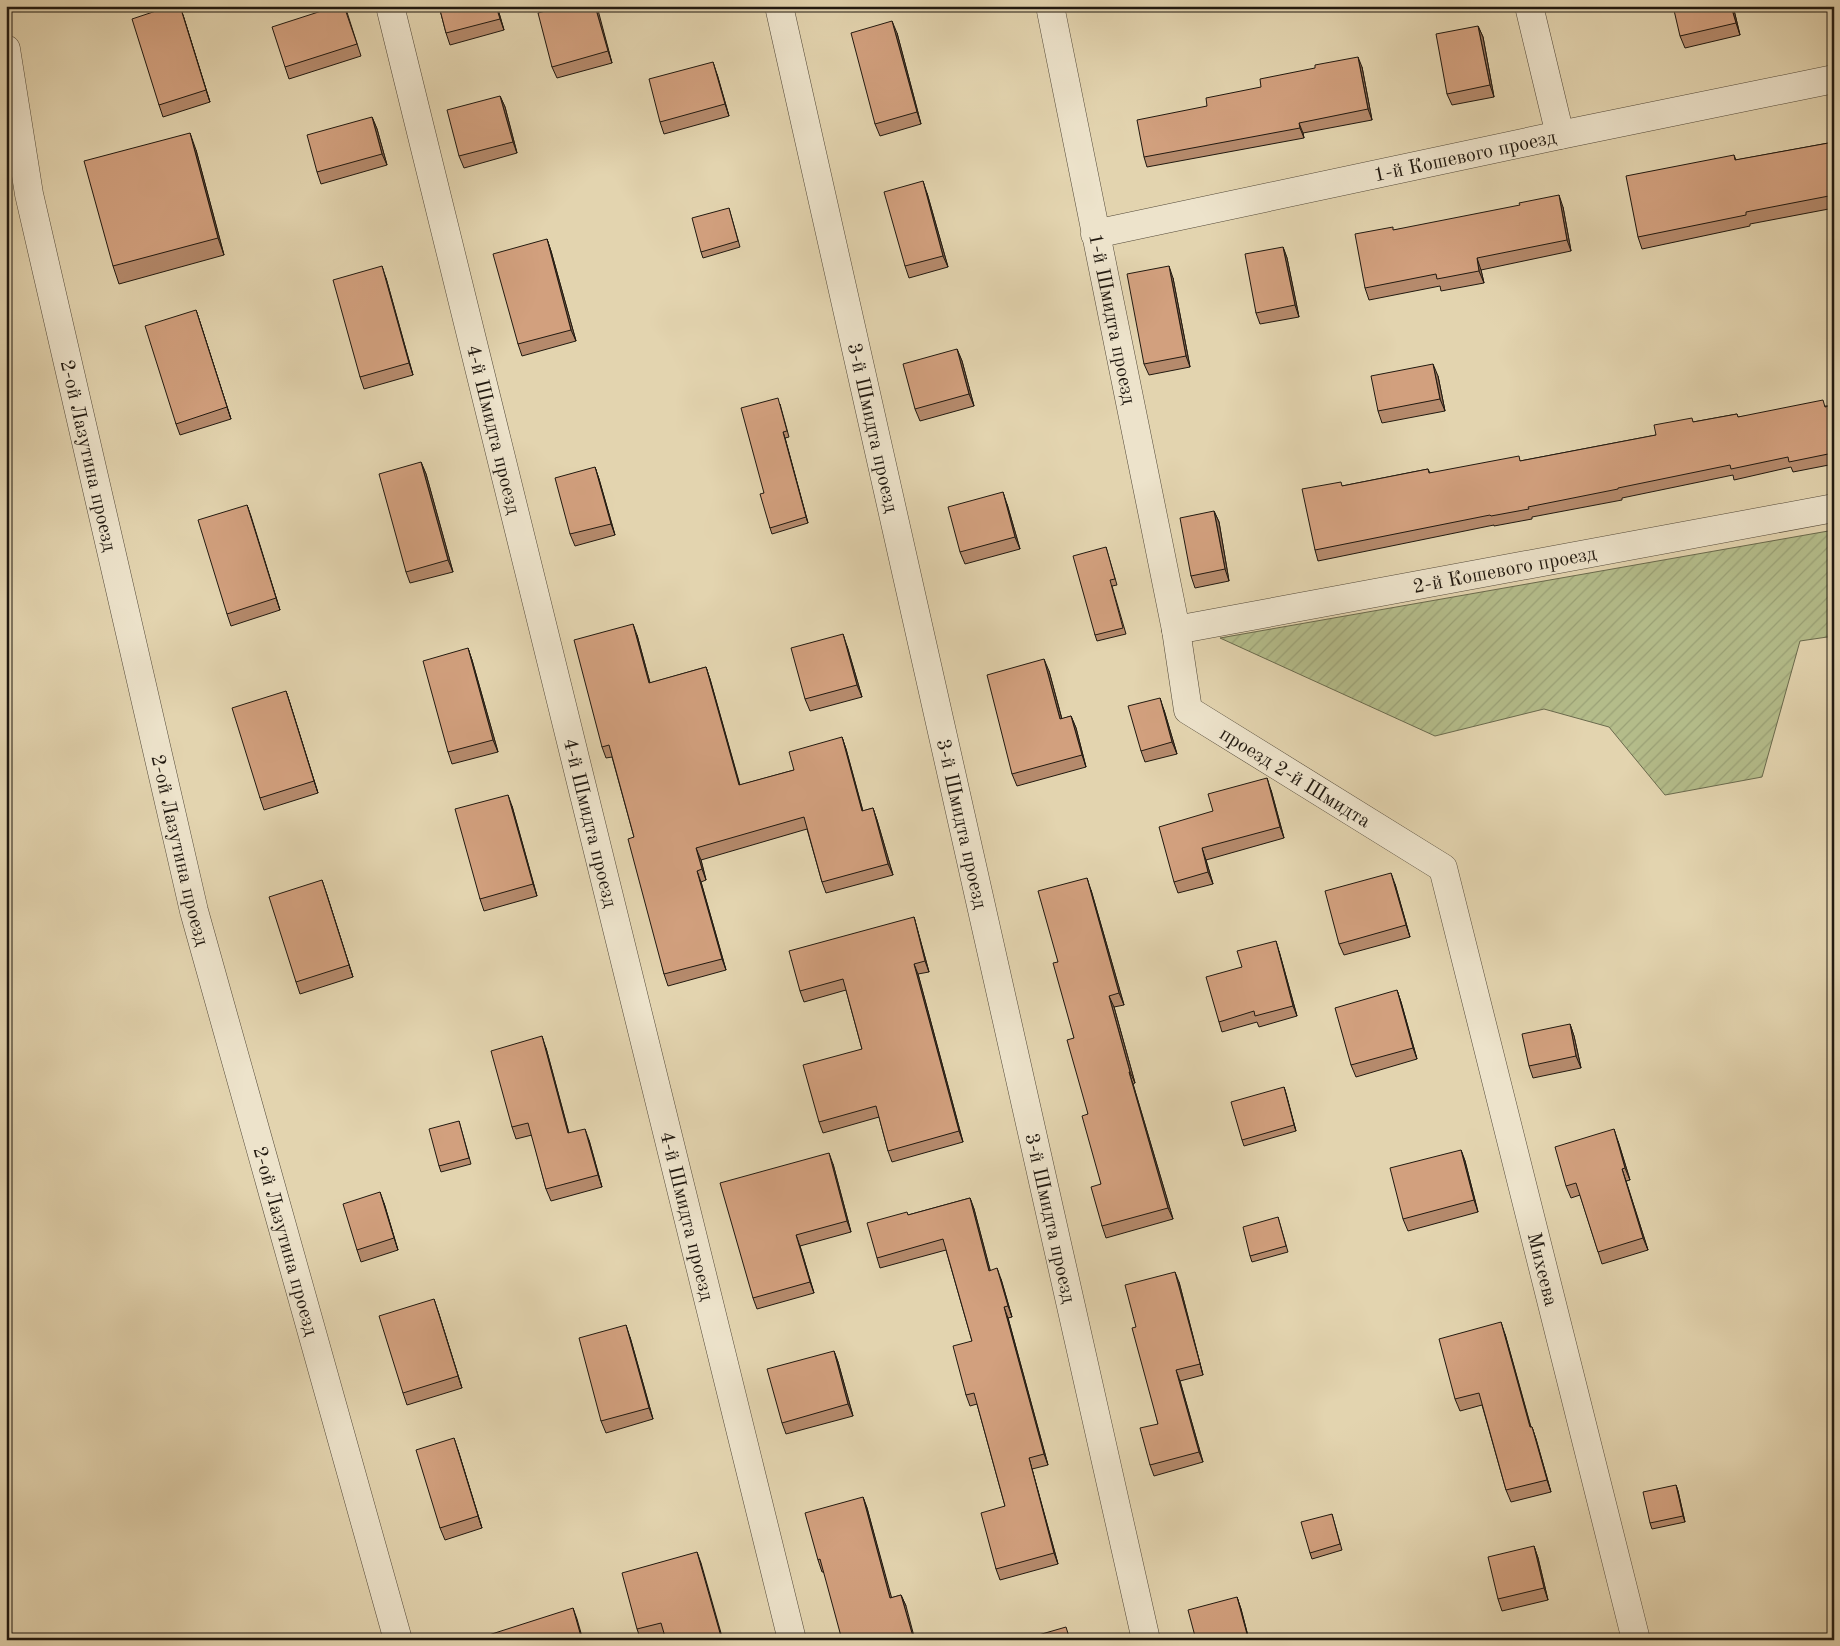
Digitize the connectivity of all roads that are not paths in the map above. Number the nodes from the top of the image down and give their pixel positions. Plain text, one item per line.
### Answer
1 (390, 6) edge
2 (779, 6) edge
3 (1050, 6) edge
4 (1529, 6) edge
5 (6, 49) edge
6 (1834, 79) edge
7 (1560, 135) junction
8 (1096, 234) junction
9 (1834, 508) edge
10 (1176, 630) junction
11 (1450, 899) joint
12 (398, 1640) edge
13 (792, 1640) edge
14 (1146, 1640) edge
15 (1636, 1640) edge

1 - 13 street, 4-й Шмидта проезд
2 - 14 street, 3-й Шмидта проезд
3 - 8 street, 1-й Шмидта проезд
4 - 7 street
5 - 12 street, 2-ой Лазутина проезд
6 - 7 street, 1-й Кошевого проезд
7 - 8 street, 1-й Кошевого проезд
8 - 10 street, 1-й Шмидта проезд
9 - 10 street, 2-й Кошевого проезд
10 - 11 street, проезд 2-й Шмидта
11 - 15 street, Михеева

